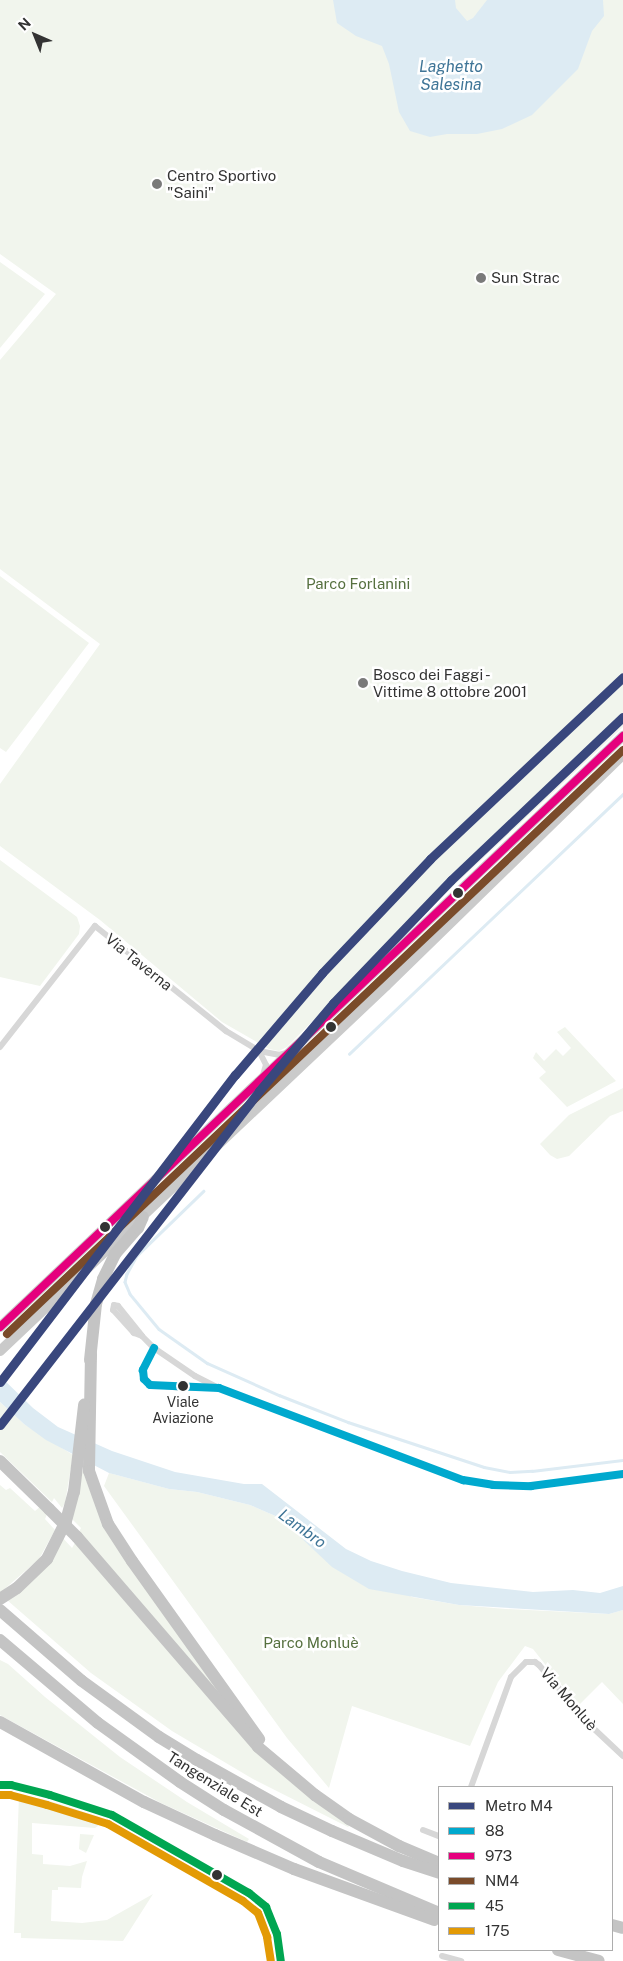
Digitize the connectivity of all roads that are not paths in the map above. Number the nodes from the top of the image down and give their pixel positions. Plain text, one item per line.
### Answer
1 (623, 736) edge
2 (623, 755) edge
3 (0, 1047) edge
4 (260, 1051) junction
5 (292, 1051) junction
6 (249, 1091) junction
7 (142, 1217) junction
8 (0, 1327) edge
9 (142, 1336) junction
10 (154, 1348) junction
11 (0, 1351) edge
12 (219, 1388) junction
13 (85, 1432) junction
14 (0, 1462) edge
15 (623, 1474) edge
16 (0, 1599) edge
17 (0, 1610) edge
18 (0, 1640) edge
19 (0, 1722) edge
20 (0, 1726) edge
21 (28, 1739) junction
22 (623, 1756) edge
23 (282, 1766) junction
24 (0, 1785) edge
25 (471, 1786) edge
26 (423, 1830) dead end
27 (438, 1836) edge
28 (438, 1863) edge
29 (438, 1874) edge
30 (438, 1913) edge
31 (438, 1921) edge
32 (562, 1951) edge
33 (442, 1956) dead end
34 (281, 1961) edge
35 (461, 1961) edge
36 (599, 1961) edge

1 - 5 main road
2 - 7 main road
3 - 4 street, Via Taverna
4 - 5 street, Via Taverna
4 - 6 street
5 - 6 main road
6 - 8 main road
7 - 11 main road
7 - 13 highway
9 - 9 street
9 - 10 street
10 - 12 street
10 - 12 street
12 - 15 street
13 - 16 highway
13 - 23 highway
14 - 23 highway, bridge
17 - 29 highway, Tangenziale Est
18 - 30 highway, Tangenziale Est
19 - 21 highway
20 - 21 highway
21 - 31 highway
22 - 25 street, Via Monluè
23 - 28 highway
24 - 34 street
26 - 27 street
32 - 36 highway
33 - 35 street

